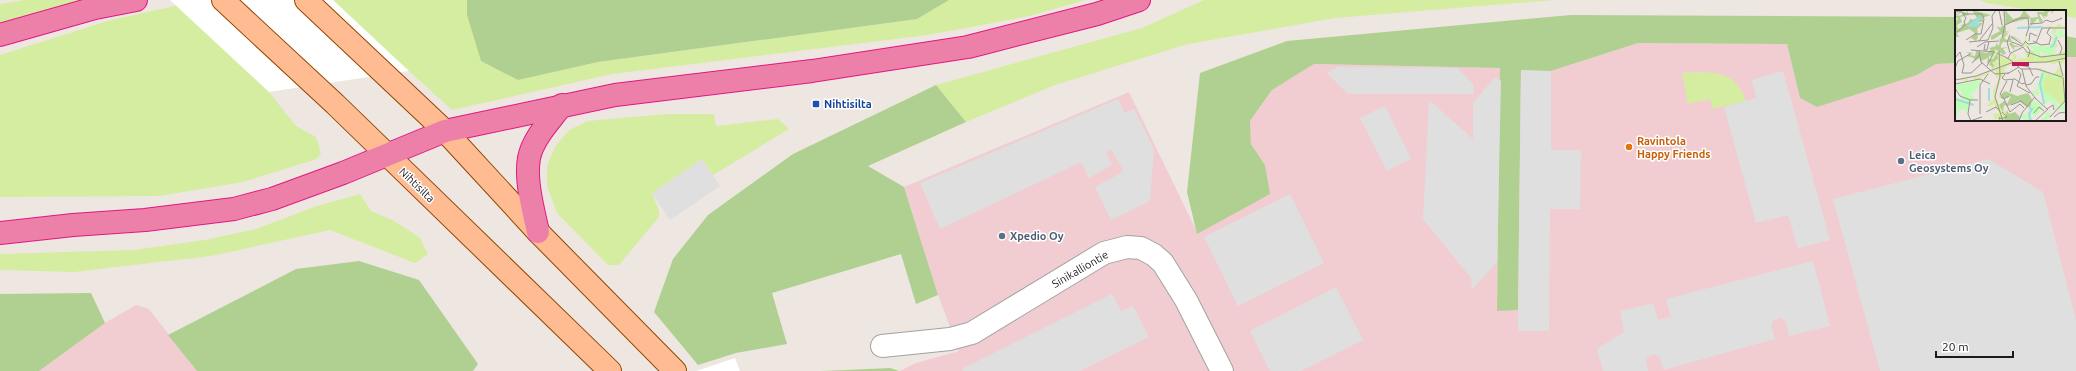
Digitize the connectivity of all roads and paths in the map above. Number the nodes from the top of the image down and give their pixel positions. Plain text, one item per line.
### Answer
1 (136, 0) edge
2 (223, 0) edge
3 (306, 0) edge
4 (1139, 0) edge
5 (0, 35) edge
6 (562, 105) junction
7 (445, 132) junction
8 (386, 155) junction
9 (0, 220) edge
10 (73, 225) junction
11 (538, 232) junction
12 (0, 233) edge
13 (882, 346) dead end
14 (610, 371) edge
15 (675, 371) edge
16 (1222, 371) edge

1 - 5 highway
2 - 8 main road, Nihtisilta
3 - 7 main road
4 - 6 highway
6 - 7 highway
6 - 11 highway
7 - 8 highway
7 - 11 main road
8 - 10 highway
8 - 14 main road, Nihtisilta
9 - 10 highway
10 - 12 highway
11 - 15 main road
13 - 16 street, Sinikalliontie

